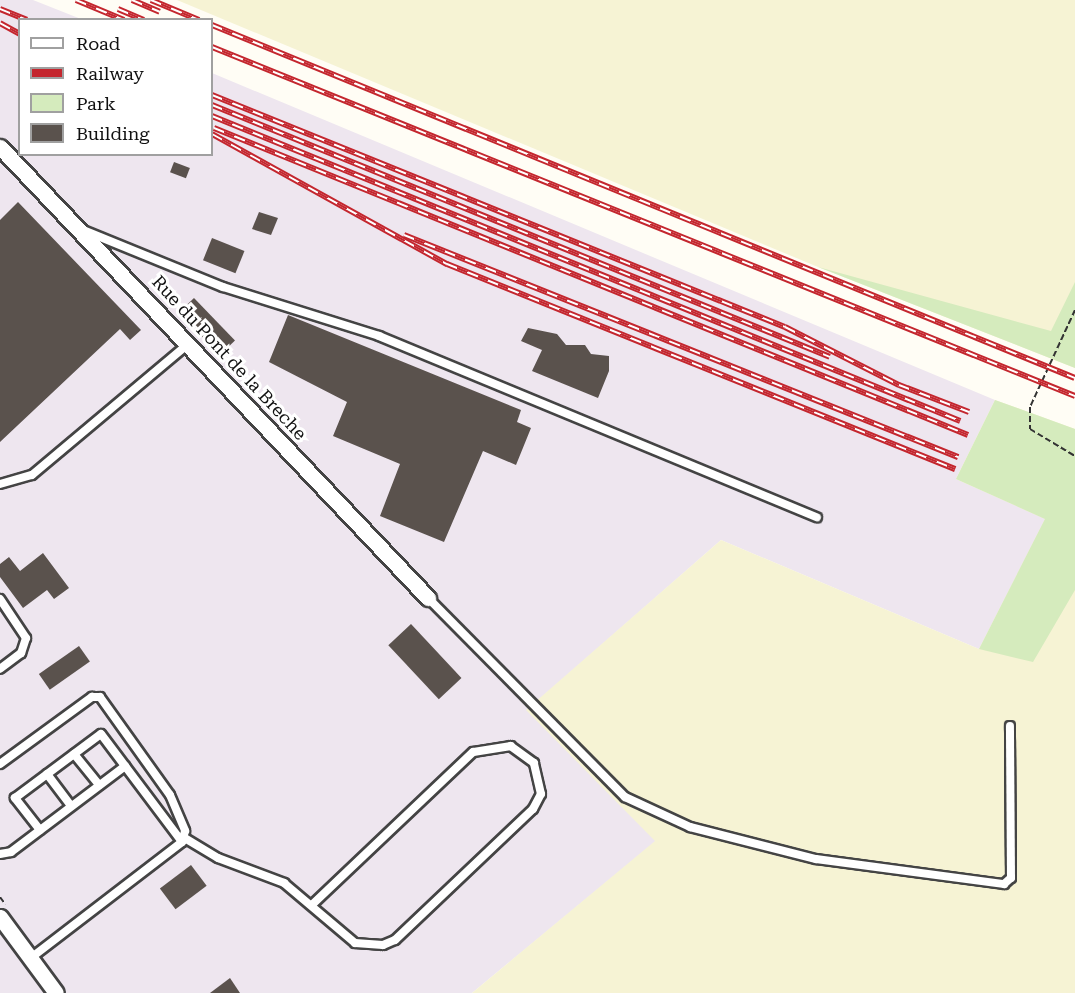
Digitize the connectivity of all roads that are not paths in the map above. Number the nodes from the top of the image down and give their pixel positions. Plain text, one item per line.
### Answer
1 (0, 147) edge
2 (79, 228) junction
3 (188, 344) junction
4 (0, 484) edge
5 (817, 517) dead end
6 (0, 598) edge
7 (428, 598) joint
8 (0, 669) edge
9 (1010, 726) dead end
10 (74, 754) junction
11 (0, 764) edge
12 (125, 766) junction
13 (47, 774) junction
14 (99, 786) junction
15 (71, 806) junction
16 (40, 830) junction
17 (182, 839) junction
18 (0, 854) edge
19 (313, 904) junction
20 (0, 917) edge
21 (31, 958) junction
22 (56, 993) edge

1 - 2 street, Rue du Pont de la Breche
2 - 3 street, Rue du Pont de la Breche
2 - 5 lane
3 - 4 lane
3 - 7 street, Rue du Pont de la Breche
6 - 8 lane
7 - 9 lane
10 - 12 lane
10 - 13 lane
10 - 14 lane
11 - 17 lane
12 - 14 lane
12 - 17 lane
13 - 15 lane
13 - 16 lane
14 - 15 lane
15 - 16 lane
16 - 18 lane
17 - 19 lane
17 - 21 lane
19 - 19 lane
20 - 21 street
21 - 22 street

